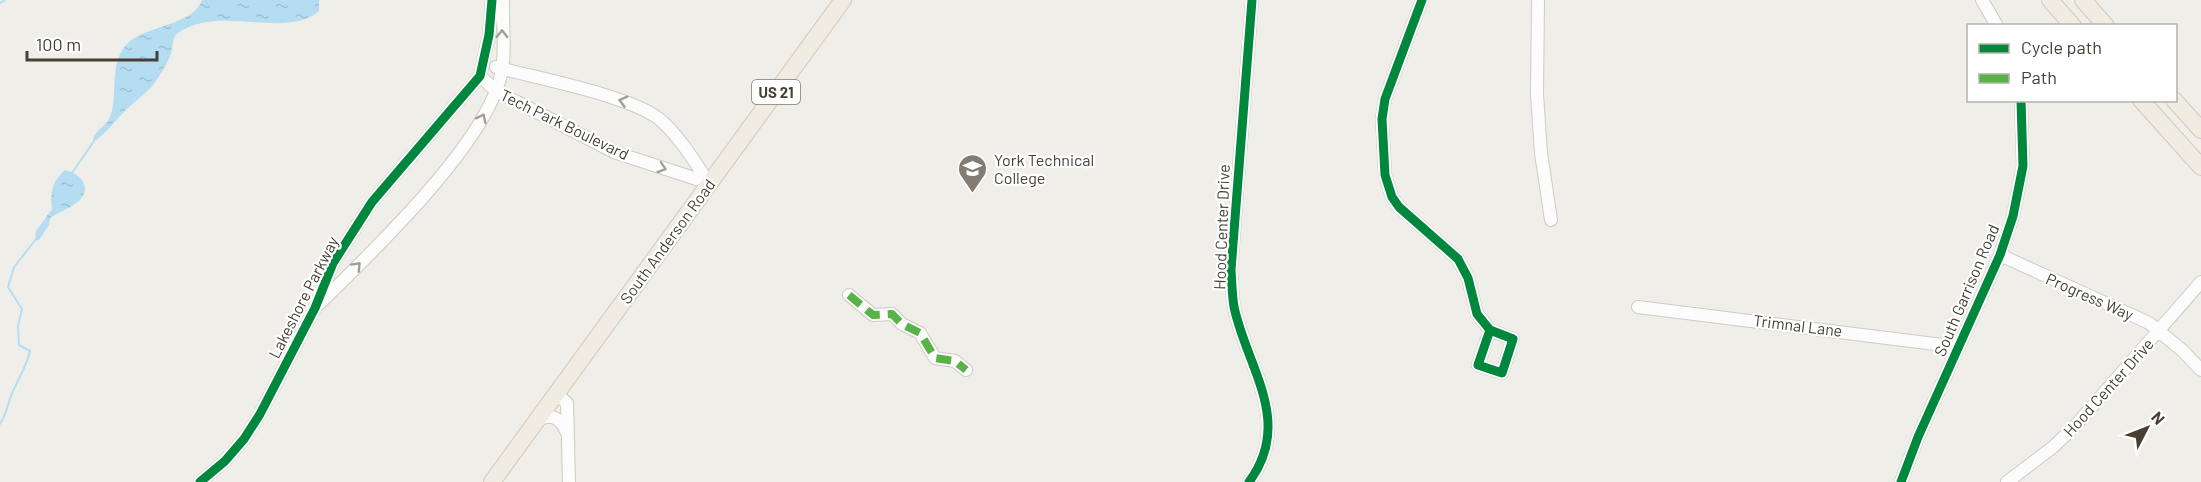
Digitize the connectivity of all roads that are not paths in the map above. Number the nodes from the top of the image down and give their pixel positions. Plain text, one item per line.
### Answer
1 (492, 0) edge
2 (503, 0) edge
3 (843, 0) edge
4 (1252, 0) edge
5 (1422, 0) edge
6 (1538, 0) edge
7 (1982, 0) edge
8 (2050, 0) edge
9 (2083, 0) edge
10 (1996, 24) edge
11 (2071, 24) edge
12 (2104, 24) edge
13 (484, 63) junction
14 (502, 68) junction
15 (480, 76) junction
16 (496, 91) junction
17 (2021, 102) edge
18 (2144, 102) edge
19 (2144, 102) edge
20 (2176, 102) edge
21 (2201, 130) edge
22 (2201, 153) edge
23 (2201, 167) edge
24 (709, 183) junction
25 (1551, 220) dead end
26 (2000, 255) junction
27 (2201, 282) edge
28 (849, 296) dead end
29 (1638, 307) dead end
30 (315, 308) junction
31 (1490, 330) dead end
32 (2159, 330) junction
33 (1959, 347) junction
34 (966, 370) dead end
35 (2201, 370) edge
36 (555, 393) junction
37 (535, 421) junction
38 (567, 434) junction
39 (200, 482) edge
40 (492, 482) edge
41 (569, 482) edge
42 (1249, 482) edge
43 (1901, 482) edge
44 (2007, 482) edge

1 - 13 street, Lakeshore Parkway
14 -> 2 street, Lakeshore Parkway
3 - 24 main road, South Anderson Road / US 21
4 - 42 street, Hood Center Drive
5 - 31 street
6 - 25 street
7 - 10 street
8 - 11 main road
9 - 12 main road
13 - 14 street, Tech Park Boulevard
13 - 15 street, Lakeshore Parkway
14 - 16 street, Lakeshore Parkway
24 -> 14 street, Tech Park Boulevard
15 - 16 street, Tech Park Boulevard
15 - 30 street, Lakeshore Parkway
16 -> 24 street, Tech Park Boulevard
30 -> 16 street, Lakeshore Parkway
17 - 26 street, South Garrison Road
18 - 22 main road
19 - 23 main road
20 - 21 main road
24 - 36 main road, South Anderson Road / US 21
26 - 32 street, Progress Way
26 - 33 street, South Garrison Road
27 - 32 street, Hood Center Drive
28 - 34 street
29 - 33 street, Trimnal Lane
30 - 39 street, Lakeshore Parkway
32 - 35 street, Progress Way
32 - 44 street, Hood Center Drive
33 - 43 street, South Garrison Road
36 - 37 main road, South Anderson Road / US 21
36 - 38 street
37 - 38 street
37 - 40 main road, South Anderson Road / US 21
38 - 41 street

